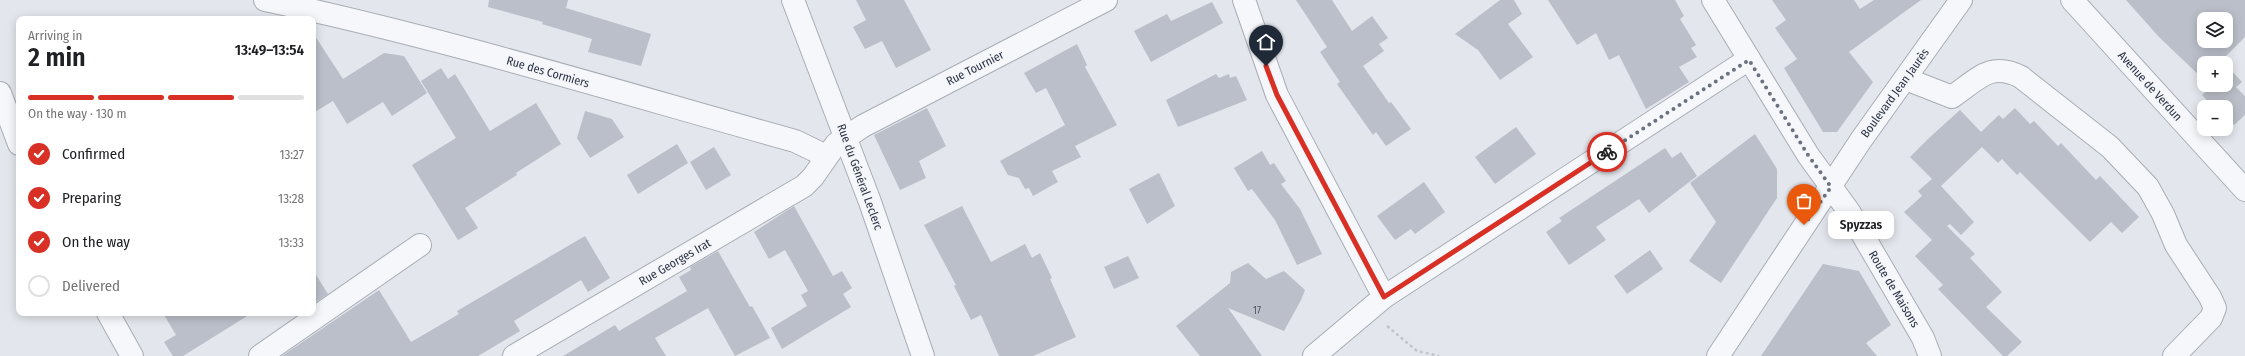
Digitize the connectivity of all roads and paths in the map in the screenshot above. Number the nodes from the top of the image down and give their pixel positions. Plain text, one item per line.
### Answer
1 (265, 0) edge
2 (793, 0) edge
3 (1106, 0) edge
4 (1244, 0) edge
5 (1713, 0) edge
6 (1960, 0) edge
7 (2072, 0) edge
8 (1749, 60) junction
9 (1906, 79) junction
10 (0, 93) edge
11 (16, 136) edge
12 (845, 138) junction
13 (826, 156) junction
14 (1831, 187) junction
15 (2245, 190) edge
16 (420, 245) dead end
17 (1376, 304) junction
18 (110, 316) edge
19 (132, 356) edge
20 (260, 356) edge
21 (514, 356) edge
22 (923, 356) edge
23 (1314, 356) edge
24 (1439, 356) edge
25 (1718, 356) edge
26 (1930, 356) edge
27 (2174, 356) edge

1 - 13 street, Rue des Cormiers
2 - 12 street, Rue du Général Leclerc
3 - 12 street, Rue Tournier
4 - 17 street
5 - 8 street, Route de Maisons
6 - 9 street, Boulevard Jean Jaurès
7 - 15 street, Avenue de Verdun
8 - 14 street, Route de Maisons
8 - 17 street
9 - 14 street, Boulevard Jean Jaurès
9 - 27 street
10 - 11 street
12 - 13 street, Rue Tournier
12 - 22 street, Rue du Général Leclerc
13 - 21 street, Rue Georges Irat
14 - 25 street, Boulevard Jean Jaurès
14 - 26 street, Route de Maisons
16 - 20 street
17 - 23 street
17 - 24 path
18 - 19 street

